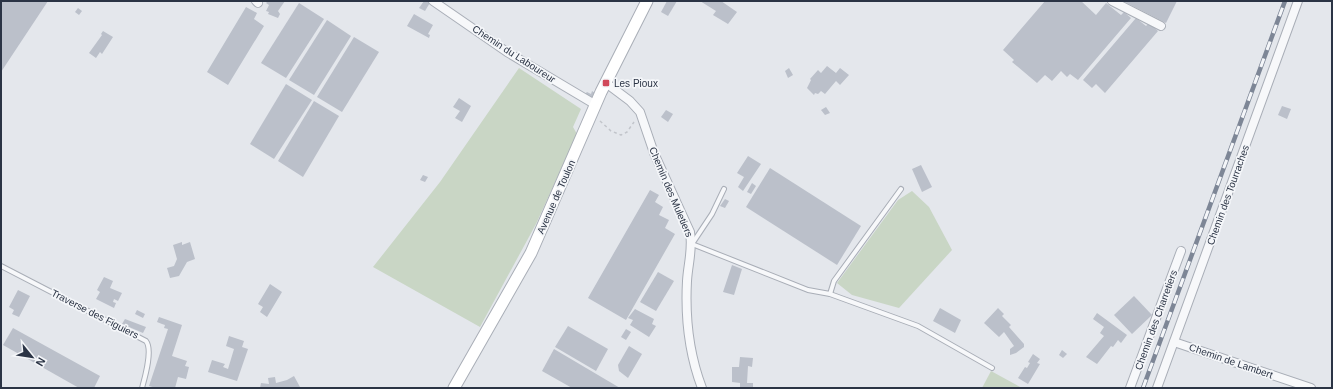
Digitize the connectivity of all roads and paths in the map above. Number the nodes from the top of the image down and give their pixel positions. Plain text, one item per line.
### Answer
1 (433, 1) edge
2 (647, 1) edge
3 (1112, 1) edge
4 (1298, 1) edge
5 (1160, 26) dead end
6 (606, 83) junction
7 (596, 106) junction
8 (640, 112) junction
9 (591, 117) junction
10 (724, 189) dead end
11 (901, 190) dead end
12 (692, 244) junction
13 (1181, 252) dead end
14 (1, 266) edge
15 (830, 294) junction
16 (1174, 342) junction
17 (992, 368) dead end
18 (142, 388) edge
19 (454, 388) edge
20 (702, 388) edge
21 (1130, 388) edge
22 (1157, 388) edge
23 (1311, 388) edge

1 - 7 street, Chemin du Laboureur
2 - 6 main road, Avenue de Toulon
3 - 5 street
4 - 16 street, Chemin des Tourraches
6 - 7 main road, Avenue de Toulon
6 - 8 street, Chemin des Muletiers
7 - 9 main road, Avenue de Toulon
8 - 9 path
8 - 12 street, Chemin des Muletiers
9 - 19 main road, Avenue de Toulon
10 - 12 lane
11 - 15 lane
12 - 15 lane
12 - 20 street, Chemin des Muletiers
13 - 21 street, Chemin des Charretiers
14 - 18 lane, Traverse des Figuiers
15 - 17 lane
16 - 22 street, Chemin des Tourraches
16 - 23 street, Chemin de Lambert

